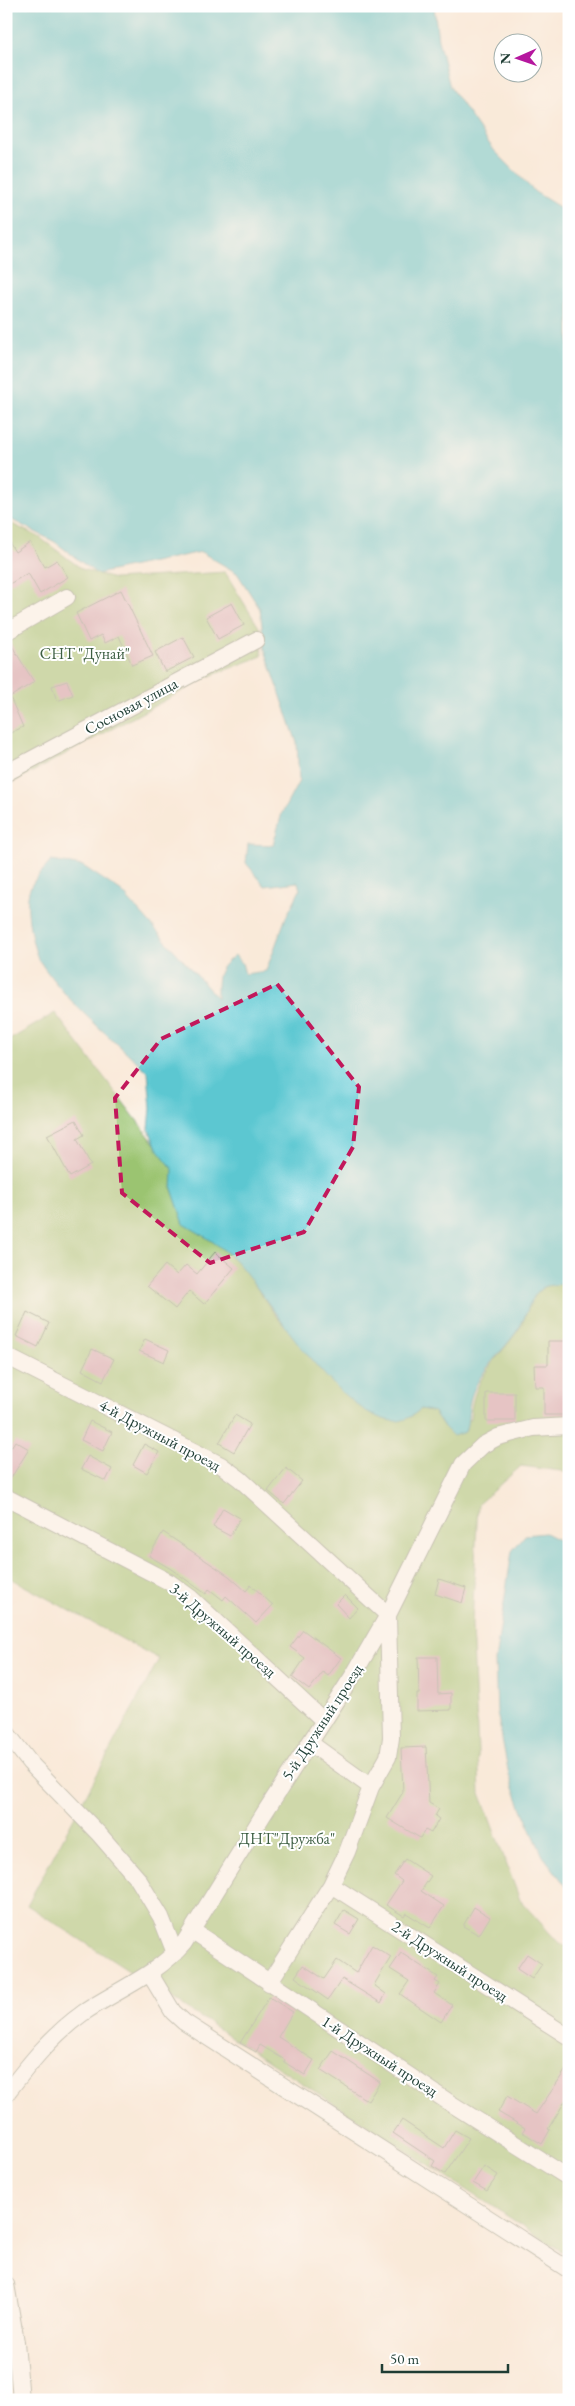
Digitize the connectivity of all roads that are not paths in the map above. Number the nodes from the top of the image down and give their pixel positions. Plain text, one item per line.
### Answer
1 (67, 597) dead end
2 (6, 632) edge
3 (256, 640) dead end
4 (6, 772) edge
5 (6, 1356) edge
6 (569, 1426) edge
7 (6, 1497) edge
8 (388, 1615) junction
9 (324, 1721) junction
10 (6, 1732) edge
11 (310, 1743) junction
12 (371, 1787) junction
13 (331, 1885) junction
14 (192, 1931) junction
15 (175, 1954) junction
16 (150, 1974) junction
17 (269, 1983) junction
18 (569, 2037) edge
19 (6, 2094) edge
20 (569, 2178) edge
21 (569, 2270) edge
22 (6, 2284) edge
23 (21, 2400) edge

1 - 2 street
3 - 4 street, Сосновая улица
5 - 8 street, 4-й Дружный проезд
6 - 8 street, 5-й Дружный проезд
7 - 9 street, 3-й Дружный проезд
8 - 9 street, 5-й Дружный проезд
8 - 12 street
9 - 11 street, 5-й Дружный проезд
10 - 15 street
11 - 12 street
11 - 14 street, 5-й Дружный проезд
12 - 13 street
13 - 17 street
13 - 18 street, 2-й Дружный проезд
14 - 15 street, 5-й Дружный проезд
14 - 17 street, 1-й Дружный проезд
15 - 16 street, 5-й Дружный проезд
16 - 19 street, 5-й Дружный проезд
16 - 21 street
17 - 20 street, 1-й Дружный проезд
22 - 23 street

